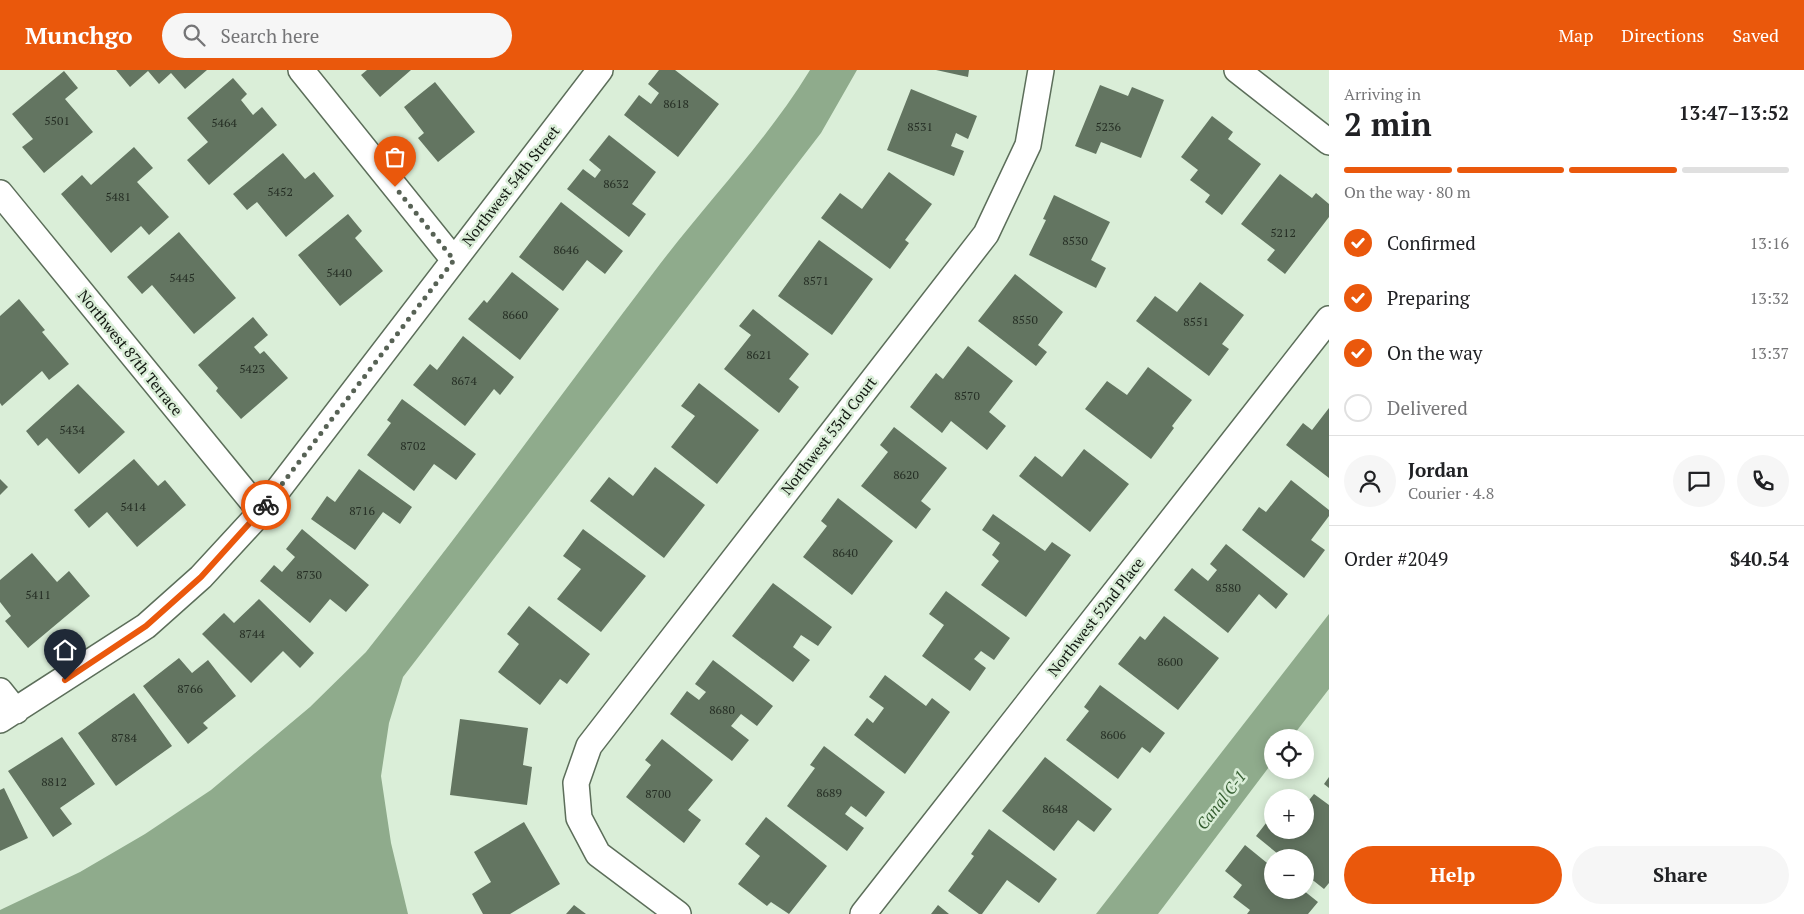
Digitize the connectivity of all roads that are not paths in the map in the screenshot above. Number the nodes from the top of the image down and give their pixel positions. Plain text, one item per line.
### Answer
1 (301, 70) edge
2 (600, 70) edge
3 (1041, 70) edge
4 (1238, 70) edge
5 (1329, 142) edge
6 (0, 194) edge
7 (454, 260) junction
8 (1329, 319) edge
9 (261, 512) junction
10 (0, 691) edge
11 (8, 716) edge
12 (678, 914) edge
13 (863, 914) edge

1 - 7 street
2 - 7 street, Northwest 54th Street
3 - 12 street, Northwest 53rd Court
4 - 5 street
6 - 9 street, Northwest 87th Terrace
7 - 9 street, Northwest 54th Street
8 - 13 street, Northwest 52nd Place
9 - 11 street, Northwest 54th Street
10 - 11 street

